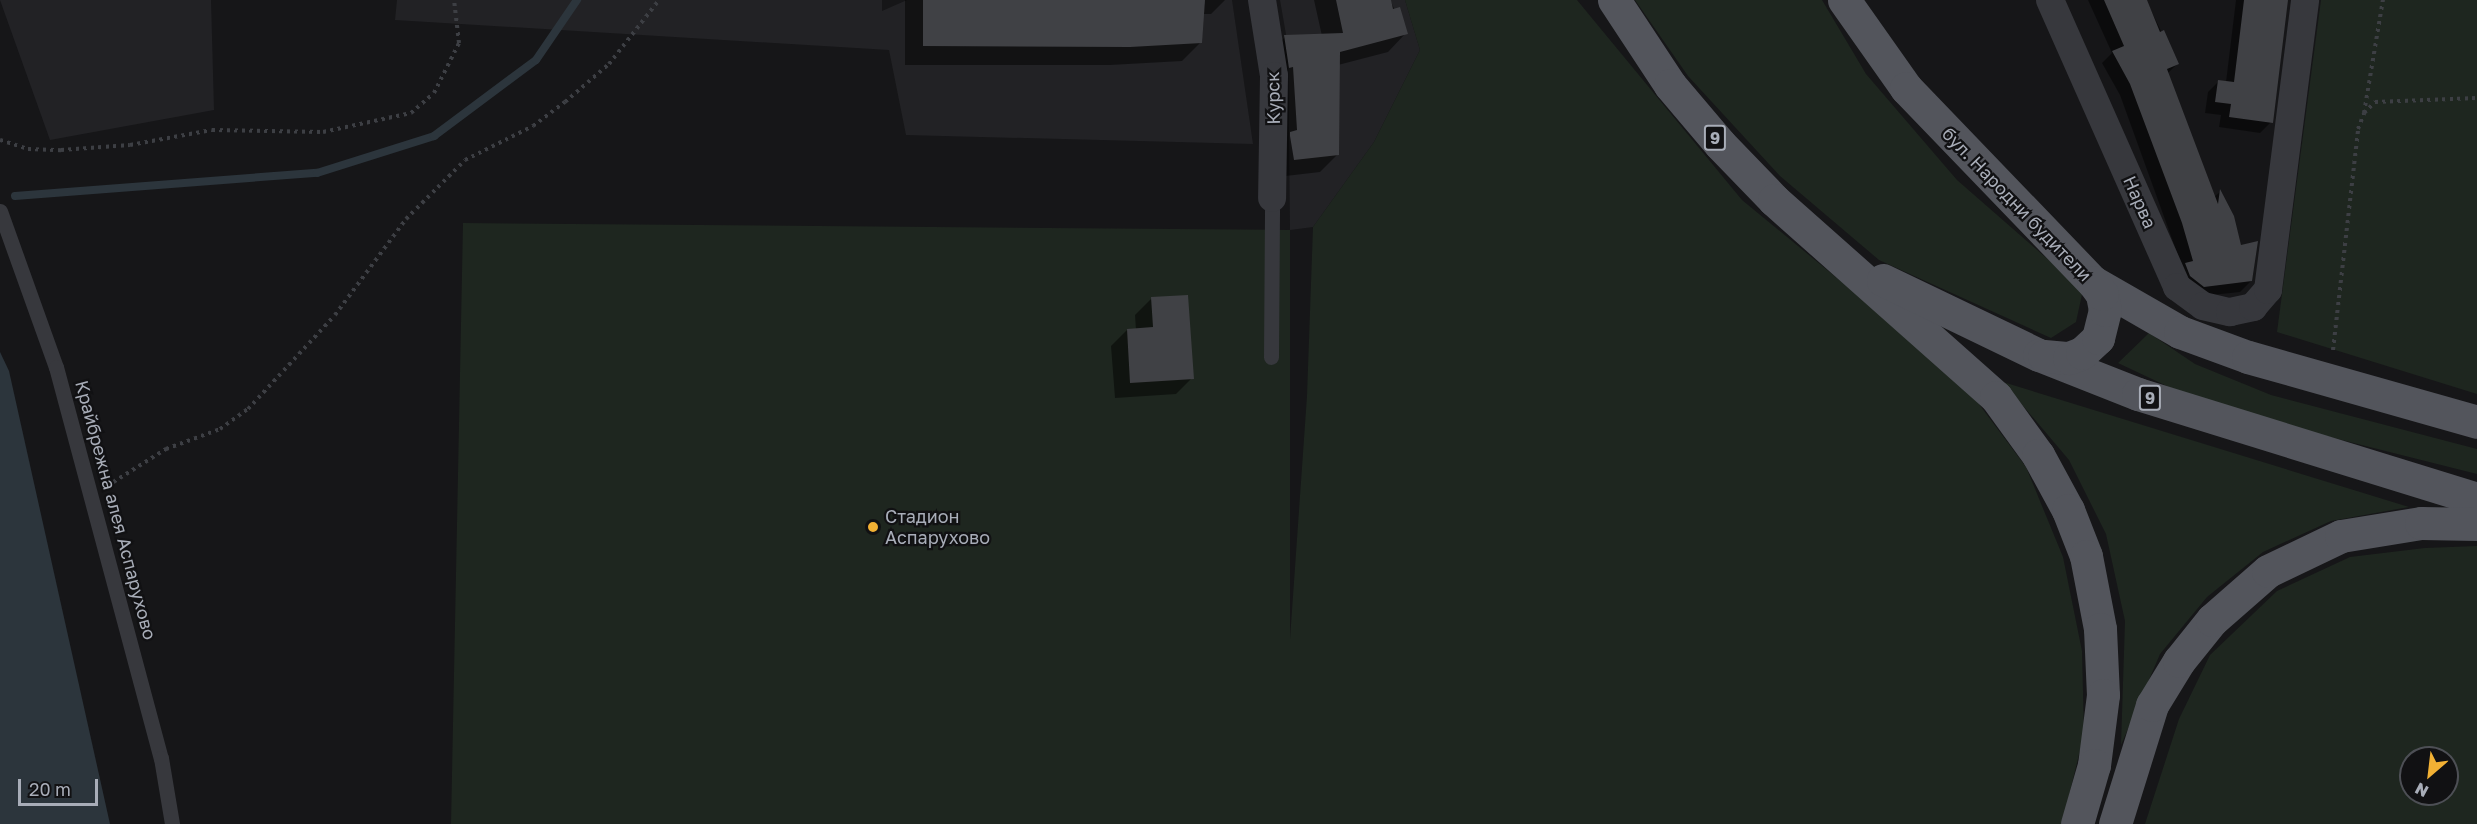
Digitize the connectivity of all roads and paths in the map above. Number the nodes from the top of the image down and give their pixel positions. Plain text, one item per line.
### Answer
1 (454, 0) edge
2 (659, 0) edge
3 (1262, 0) edge
4 (1614, 0) edge
5 (1844, 0) edge
6 (2050, 0) edge
7 (2305, 0) edge
8 (2384, 0) edge
9 (2477, 98) edge
10 (2364, 113) junction
11 (0, 140) edge
12 (1272, 198) joint
13 (0, 212) edge
14 (1838, 257) junction
15 (2093, 282) junction
16 (2039, 355) junction
17 (1271, 357) dead end
18 (2330, 381) junction
19 (2477, 422) edge
20 (91, 496) junction
21 (2477, 499) edge
22 (2477, 524) edge
23 (172, 824) edge
24 (2077, 824) edge
25 (2115, 824) edge

1 - 11 path
2 - 20 path
3 - 12 street, Курск
4 - 14 main road, 9
5 - 15 main road, бул. Народни будители
6 - 7 street, Нарва
8 - 10 path
9 - 10 path
10 - 18 path
12 - 17 lane
13 - 20 lane, Крайбрежна алея Аспарухово
14 - 16 main road, 9
14 - 24 main road
15 - 16 main road
15 - 18 main road, бул. Народни будители
16 - 21 main road, 9
18 - 19 main road, бул. Народни будители
20 - 23 lane, Крайбрежна алея Аспарухово
22 - 25 main road

